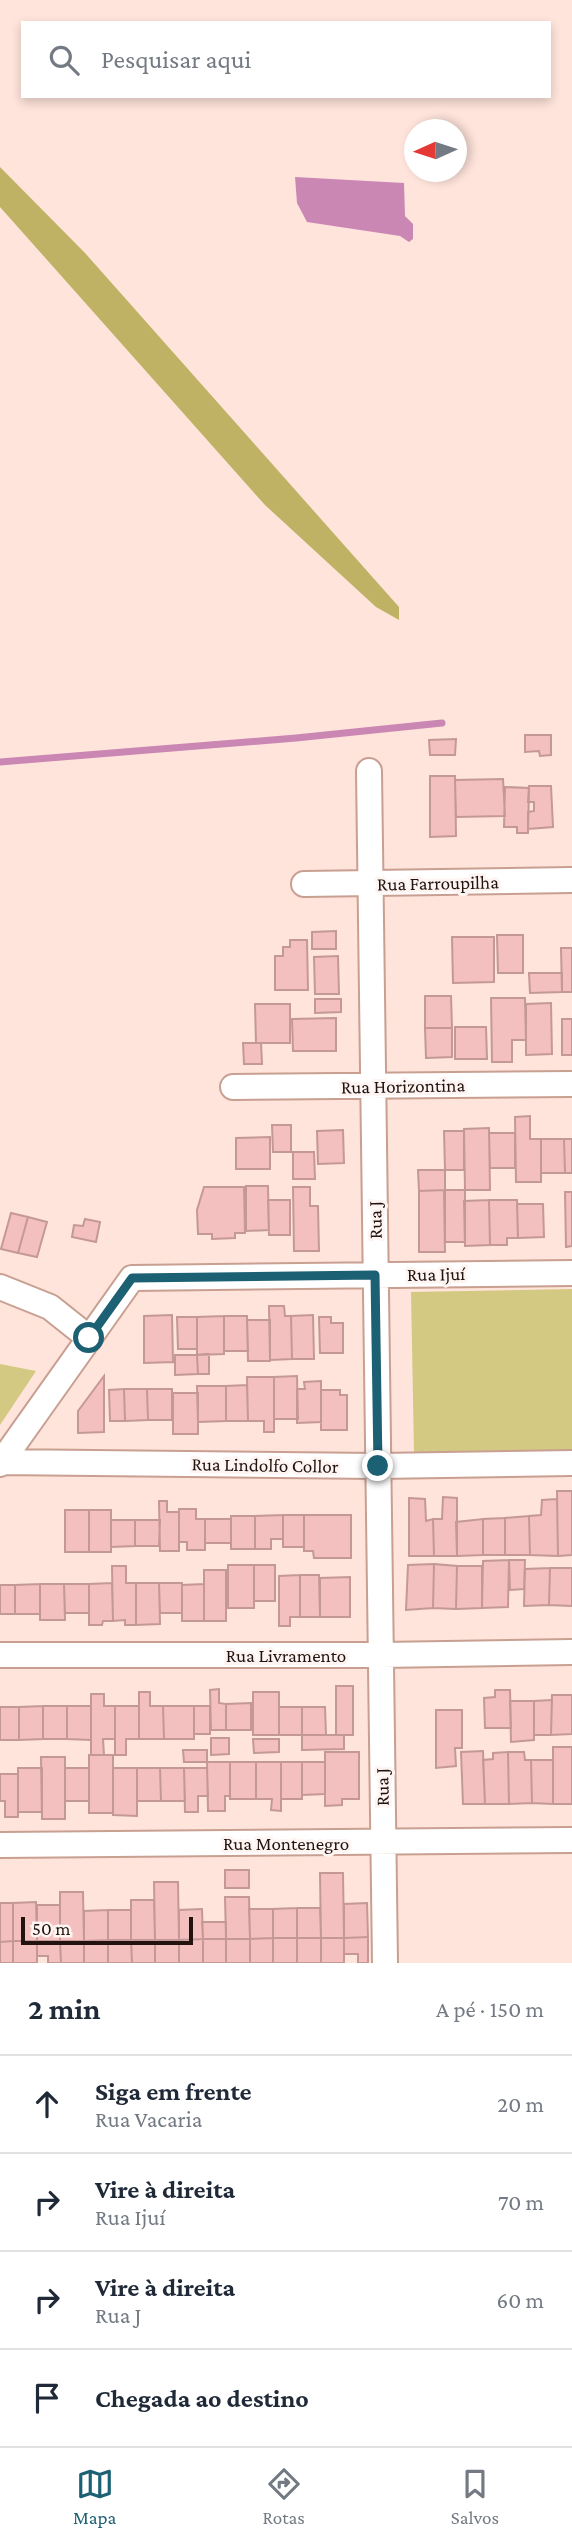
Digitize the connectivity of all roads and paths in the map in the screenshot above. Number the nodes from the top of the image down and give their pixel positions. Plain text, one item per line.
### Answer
1 (369, 771) dead end
2 (572, 880) edge
3 (304, 884) dead end
4 (370, 885) junction
5 (572, 1084) edge
6 (233, 1087) dead end
7 (373, 1087) junction
8 (572, 1273) edge
9 (375, 1275) junction
10 (0, 1287) edge
11 (89, 1338) junction
12 (0, 1463) edge
13 (572, 1463) edge
14 (378, 1466) junction
15 (572, 1652) edge
16 (0, 1655) edge
17 (381, 1655) junction
18 (572, 1840) edge
19 (383, 1842) junction
20 (0, 1845) edge
21 (385, 1963) edge

1 - 4 street, Rua J
2 - 4 street, Rua Farroupilha
3 - 4 street, Rua Farroupilha
4 - 7 street, Rua J
5 - 7 street, Rua Horizontina
6 - 7 street, Rua Horizontina
7 - 9 street, Rua J
8 - 9 street, Rua Ijuí
9 - 11 street, Rua Ijuí
9 - 14 street, Rua J
10 - 11 street
11 - 12 street
12 - 14 street, Rua Lindolfo Collor
13 - 14 street, Rua Lindolfo Collor
14 - 17 street, Rua J
15 - 17 street, Rua Livramento
16 - 17 street, Rua Livramento
17 - 19 street, Rua J
18 - 19 street, Rua Montenegro
19 - 20 street, Rua Montenegro
19 - 21 street, Rua J

